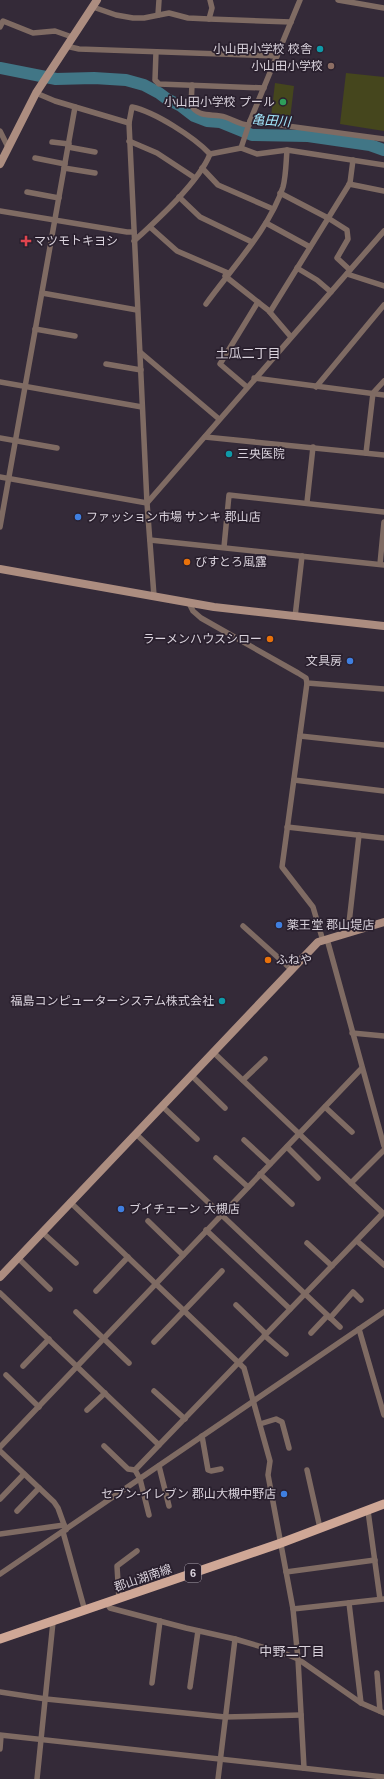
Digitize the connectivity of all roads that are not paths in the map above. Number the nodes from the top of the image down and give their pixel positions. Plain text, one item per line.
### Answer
1 (159, 0) edge
2 (210, 0) edge
3 (300, 0) edge
4 (338, 0) edge
5 (94, 3) edge
6 (384, 8) edge
7 (158, 15) junction
8 (209, 19) junction
9 (291, 22) junction
10 (0, 27) edge
11 (72, 37) junction
12 (66, 46) junction
13 (156, 52) junction
14 (277, 56) junction
15 (192, 85) junction
16 (264, 88) junction
17 (36, 93) junction
18 (75, 107) junction
19 (129, 123) junction
20 (249, 125) junction
21 (0, 131) edge
22 (384, 139) edge
23 (130, 141) junction
24 (52, 142) dead end
25 (68, 145) junction
26 (8, 147) junction
27 (240, 148) junction
28 (287, 150) junction
29 (94, 152) dead end
30 (210, 154) junction
31 (35, 158) dead end
32 (353, 160) junction
33 (0, 164) edge
34 (384, 164) edge
35 (65, 166) junction
36 (202, 168) junction
37 (95, 173) dead end
38 (195, 178) junction
39 (349, 184) junction
40 (384, 191) edge
41 (27, 192) dead end
42 (280, 193) junction
43 (179, 197) junction
44 (59, 198) junction
45 (272, 209) junction
46 (0, 211) edge
47 (328, 218) junction
48 (55, 220) junction
49 (266, 223) junction
50 (150, 227) junction
51 (384, 231) edge
52 (134, 232) junction
53 (134, 242) junction
54 (252, 242) junction
55 (310, 247) junction
56 (297, 268) junction
57 (348, 272) junction
58 (227, 275) junction
59 (384, 286) edge
60 (331, 292) junction
61 (42, 293) junction
62 (258, 302) junction
63 (206, 304) dead end
64 (384, 305) edge
65 (137, 310) junction
66 (270, 312) junction
67 (35, 329) junction
68 (75, 336) dead end
69 (291, 337) junction
70 (140, 352) junction
71 (106, 364) dead end
72 (141, 370) junction
73 (254, 378) junction
74 (384, 381) edge
75 (0, 382) edge
76 (24, 386) junction
77 (247, 387) junction
78 (316, 387) junction
79 (373, 393) junction
80 (384, 395) edge
81 (142, 407) junction
82 (219, 419) junction
83 (205, 436) junction
84 (0, 438) edge
85 (15, 441) junction
86 (313, 447) junction
87 (57, 448) dead end
88 (366, 453) junction
89 (384, 455) edge
90 (0, 477) edge
91 (9, 478) junction
92 (308, 502) junction
93 (147, 503) junction
94 (384, 512) edge
95 (384, 522) edge
96 (0, 527) edge
97 (150, 540) junction
98 (224, 547) junction
99 (302, 556) junction
100 (382, 565) edge
101 (0, 569) edge
102 (154, 596) junction
103 (189, 603) junction
104 (295, 617) junction
105 (384, 626) edge
106 (307, 683) junction
107 (384, 690) edge
108 (300, 736) junction
109 (384, 745) edge
110 (294, 780) junction
111 (384, 791) edge
112 (287, 827) junction
113 (359, 835) junction
114 (384, 838) edge
115 (384, 922) edge
116 (243, 926) dead end
117 (350, 932) junction
118 (325, 940) junction
119 (292, 970) junction
120 (352, 1033) junction
121 (384, 1036) edge
122 (213, 1052) junction
123 (265, 1059) dead end
124 (362, 1068) junction
125 (191, 1075) junction
126 (243, 1080) junction
127 (162, 1106) junction
128 (325, 1107) junction
129 (225, 1108) dead end
130 (352, 1132) dead end
131 (136, 1134) junction
132 (300, 1134) junction
133 (197, 1139) dead end
134 (244, 1140) dead end
135 (384, 1146) edge
136 (287, 1147) junction
137 (384, 1150) edge
138 (216, 1158) dead end
139 (270, 1164) junction
140 (260, 1174) junction
141 (318, 1178) dead end
142 (351, 1183) junction
143 (248, 1187) junction
144 (70, 1202) junction
145 (292, 1204) dead end
146 (222, 1214) junction
147 (148, 1221) dead end
148 (206, 1230) junction
149 (42, 1232) junction
150 (357, 1241) junction
151 (306, 1244) dead end
152 (183, 1255) junction
153 (128, 1257) junction
154 (18, 1258) junction
155 (76, 1263) dead end
156 (384, 1265) edge
157 (332, 1266) junction
158 (222, 1271) dead end
159 (0, 1277) edge
160 (156, 1284) junction
161 (50, 1289) dead end
162 (96, 1291) dead end
163 (0, 1293) edge
164 (304, 1294) junction
165 (361, 1300) dead end
166 (236, 1305) dead end
167 (290, 1309) junction
168 (184, 1311) junction
169 (76, 1312) dead end
170 (384, 1312) edge
171 (328, 1317) junction
172 (340, 1327) dead end
173 (359, 1329) junction
174 (311, 1333) dead end
175 (265, 1336) junction
176 (104, 1338) junction
177 (49, 1339) junction
178 (154, 1342) dead end
179 (286, 1354) dead end
180 (128, 1363) dead end
181 (240, 1363) junction
182 (24, 1366) dead end
183 (78, 1366) junction
184 (6, 1375) dead end
185 (154, 1390) dead end
186 (105, 1393) junction
187 (254, 1400) junction
188 (39, 1407) junction
189 (87, 1410) dead end
190 (383, 1412) edge
191 (184, 1419) junction
192 (260, 1424) junction
193 (202, 1436) junction
194 (159, 1445) junction
195 (104, 1446) dead end
196 (0, 1447) edge
197 (289, 1448) dead end
198 (0, 1451) edge
199 (159, 1466) junction
200 (221, 1469) dead end
201 (135, 1470) junction
202 (307, 1470) dead end
203 (24, 1474) junction
204 (140, 1479) junction
205 (39, 1488) junction
206 (0, 1499) edge
207 (384, 1504) edge
208 (169, 1506) dead end
209 (368, 1510) junction
210 (17, 1511) dead end
211 (148, 1515) dead end
212 (320, 1528) junction
213 (65, 1529) junction
214 (0, 1534) edge
215 (281, 1543) junction
216 (137, 1550) dead end
217 (375, 1560) junction
218 (286, 1572) junction
219 (0, 1574) edge
220 (119, 1599) junction
221 (382, 1599) edge
222 (107, 1603) junction
223 (349, 1603) junction
224 (293, 1609) junction
225 (85, 1611) junction
226 (160, 1621) junction
227 (53, 1622) junction
228 (198, 1631) junction
229 (0, 1639) edge
230 (235, 1639) junction
231 (298, 1659) junction
232 (377, 1673) dead end
233 (152, 1684) dead end
234 (190, 1687) dead end
235 (0, 1692) edge
236 (46, 1699) junction
237 (361, 1703) junction
238 (382, 1712) edge
239 (301, 1715) junction
240 (225, 1717) junction
241 (1, 1735) edge
242 (42, 1740) junction
243 (0, 1749) edge
244 (220, 1759) junction
245 (304, 1768) junction
246 (340, 1772) junction
247 (370, 1777) edge
248 (384, 1777) edge
249 (37, 1779) edge
250 (218, 1779) edge
251 (340, 1779) edge

1 - 7 street
2 - 8 street
3 - 9 street
4 - 6 street
5 - 7 street
5 - 11 street
7 - 8 street
8 - 9 street
9 - 14 street
10 - 11 street
11 - 12 street
12 - 13 street
12 - 17 street
13 - 14 street
13 - 15 street
14 - 16 street
15 - 16 street
15 - 20 street
16 - 20 street
17 - 18 street
17 - 26 street
18 - 19 street
18 - 25 street
19 - 23 street
19 - 30 street
20 - 22 street
20 - 27 street
21 - 26 street
23 - 38 street
23 - 52 street
24 - 25 street
25 - 29 street
25 - 35 street
26 - 33 street
27 - 28 street
27 - 30 street
28 - 32 street
28 - 42 street
30 - 36 street
31 - 35 street
32 - 34 street
32 - 39 street
35 - 37 street
35 - 44 street
36 - 38 street
36 - 45 street
38 - 43 street
39 - 40 street
39 - 47 street
41 - 44 street
42 - 45 street
42 - 47 street
43 - 50 street
43 - 54 street
44 - 48 street
45 - 49 street
46 - 48 street
47 - 55 street
47 - 57 street
48 - 52 street
48 - 61 street
49 - 54 street
49 - 55 street
50 - 53 street
50 - 58 street
51 - 57 street
52 - 53 street
53 - 65 street
54 - 58 street
55 - 56 street
56 - 60 street
56 - 66 street
57 - 59 street
57 - 60 street
58 - 62 street
58 - 63 street
60 - 69 street
61 - 65 street
61 - 67 street
62 - 66 street
62 - 77 street
64 - 78 street
65 - 70 street
66 - 69 street
67 - 68 street
67 - 76 street
69 - 73 street
70 - 72 street
70 - 82 street
71 - 72 street
72 - 81 street
73 - 77 street
73 - 78 street
74 - 79 street
75 - 76 street
76 - 81 street
76 - 85 street
77 - 82 street
78 - 79 street
79 - 80 street
79 - 88 street
81 - 93 street
82 - 83 street
83 - 86 street
83 - 93 street
84 - 85 street
85 - 87 street
85 - 91 street
86 - 88 street
86 - 92 street
88 - 89 street
90 - 91 street
91 - 93 street
91 - 96 street
92 - 94 street
92 - 98 street
93 - 97 street
95 - 100 street
97 - 98 street
97 - 102 street
98 - 99 street
99 - 100 street
99 - 104 street
101 - 102 street
102 - 103 street
103 - 104 street
103 - 106 street
104 - 105 street
106 - 107 street
106 - 108 street
108 - 109 street
108 - 110 street
110 - 111 street
110 - 112 street
112 - 113 street
112 - 118 street
113 - 114 street
113 - 117 street
115 - 117 street
116 - 119 street
117 - 118 street
118 - 119 street
118 - 120 street
119 - 122 street
120 - 121 street
120 - 124 street
122 - 125 street
122 - 126 street
123 - 126 street
124 - 128 street
124 - 135 street
125 - 127 street
125 - 129 street
126 - 132 street
127 - 131 street
127 - 133 street
128 - 130 street
128 - 132 street
131 - 144 street
131 - 146 street
132 - 136 street
132 - 142 street
134 - 139 street
136 - 139 street
136 - 141 street
137 - 142 street
138 - 143 street
139 - 140 street
140 - 143 street
140 - 145 street
142 - 150 street
143 - 146 street
144 - 149 street
144 - 153 street
146 - 148 street
146 - 164 street
147 - 152 street
148 - 152 street
148 - 167 street
149 - 154 street
149 - 155 street
150 - 156 street
150 - 157 street
151 - 157 street
152 - 160 street
153 - 160 street
153 - 162 street
154 - 159 street
154 - 161 street
157 - 164 street
158 - 168 street
160 - 168 street
160 - 176 street
163 - 177 street
164 - 167 street
164 - 171 street
165 - 171 street
166 - 175 street
167 - 175 street
168 - 178 street
168 - 181 street
169 - 176 street
170 - 173 street
171 - 172 street
171 - 174 street
173 - 187 street
173 - 190 street
175 - 179 street
175 - 181 street
176 - 180 street
176 - 183 street
177 - 182 street
177 - 183 street
181 - 187 street
181 - 191 street
183 - 186 street
183 - 188 street
184 - 188 street
185 - 191 street
186 - 189 street
186 - 194 street
187 - 192 street
187 - 193 street
188 - 196 street
191 - 194 street
192 - 197 street
192 - 215 street
193 - 199 street
193 - 200 street
194 - 201 street
195 - 201 street
198 - 203 street
199 - 204 street
199 - 208 street
201 - 204 street
202 - 212 street
203 - 205 street
203 - 206 street
204 - 211 street
204 - 213 street
205 - 210 street
205 - 213 street
207 - 209 main road, 郡山湖南線 / 6
209 - 212 main road, 郡山湖南線 / 6
209 - 217 street
212 - 215 main road, 郡山湖南線 / 6
213 - 214 street
213 - 219 street
213 - 225 street
215 - 218 street
215 - 220 main road, 郡山湖南線 / 6
216 - 220 street
217 - 218 street
217 - 221 street
218 - 224 street
220 - 222 main road, 郡山湖南線 / 6
221 - 223 street
222 - 225 main road, 郡山湖南線 / 6
222 - 226 street
223 - 224 street
223 - 237 street
224 - 231 street
225 - 227 main road, 郡山湖南線 / 6
226 - 228 street
226 - 233 street
227 - 229 main road, 郡山湖南線 / 6
227 - 236 street
228 - 230 street
228 - 234 street
230 - 231 street
230 - 240 street
231 - 237 street
231 - 239 street
232 - 238 street
235 - 236 street
236 - 240 street
236 - 242 street
237 - 238 street
239 - 240 street
239 - 245 street
240 - 244 street
241 - 242 street
241 - 243 street
242 - 244 street
242 - 249 street
244 - 245 street
244 - 250 street
245 - 246 street
246 - 247 street
246 - 251 street
247 - 248 street

